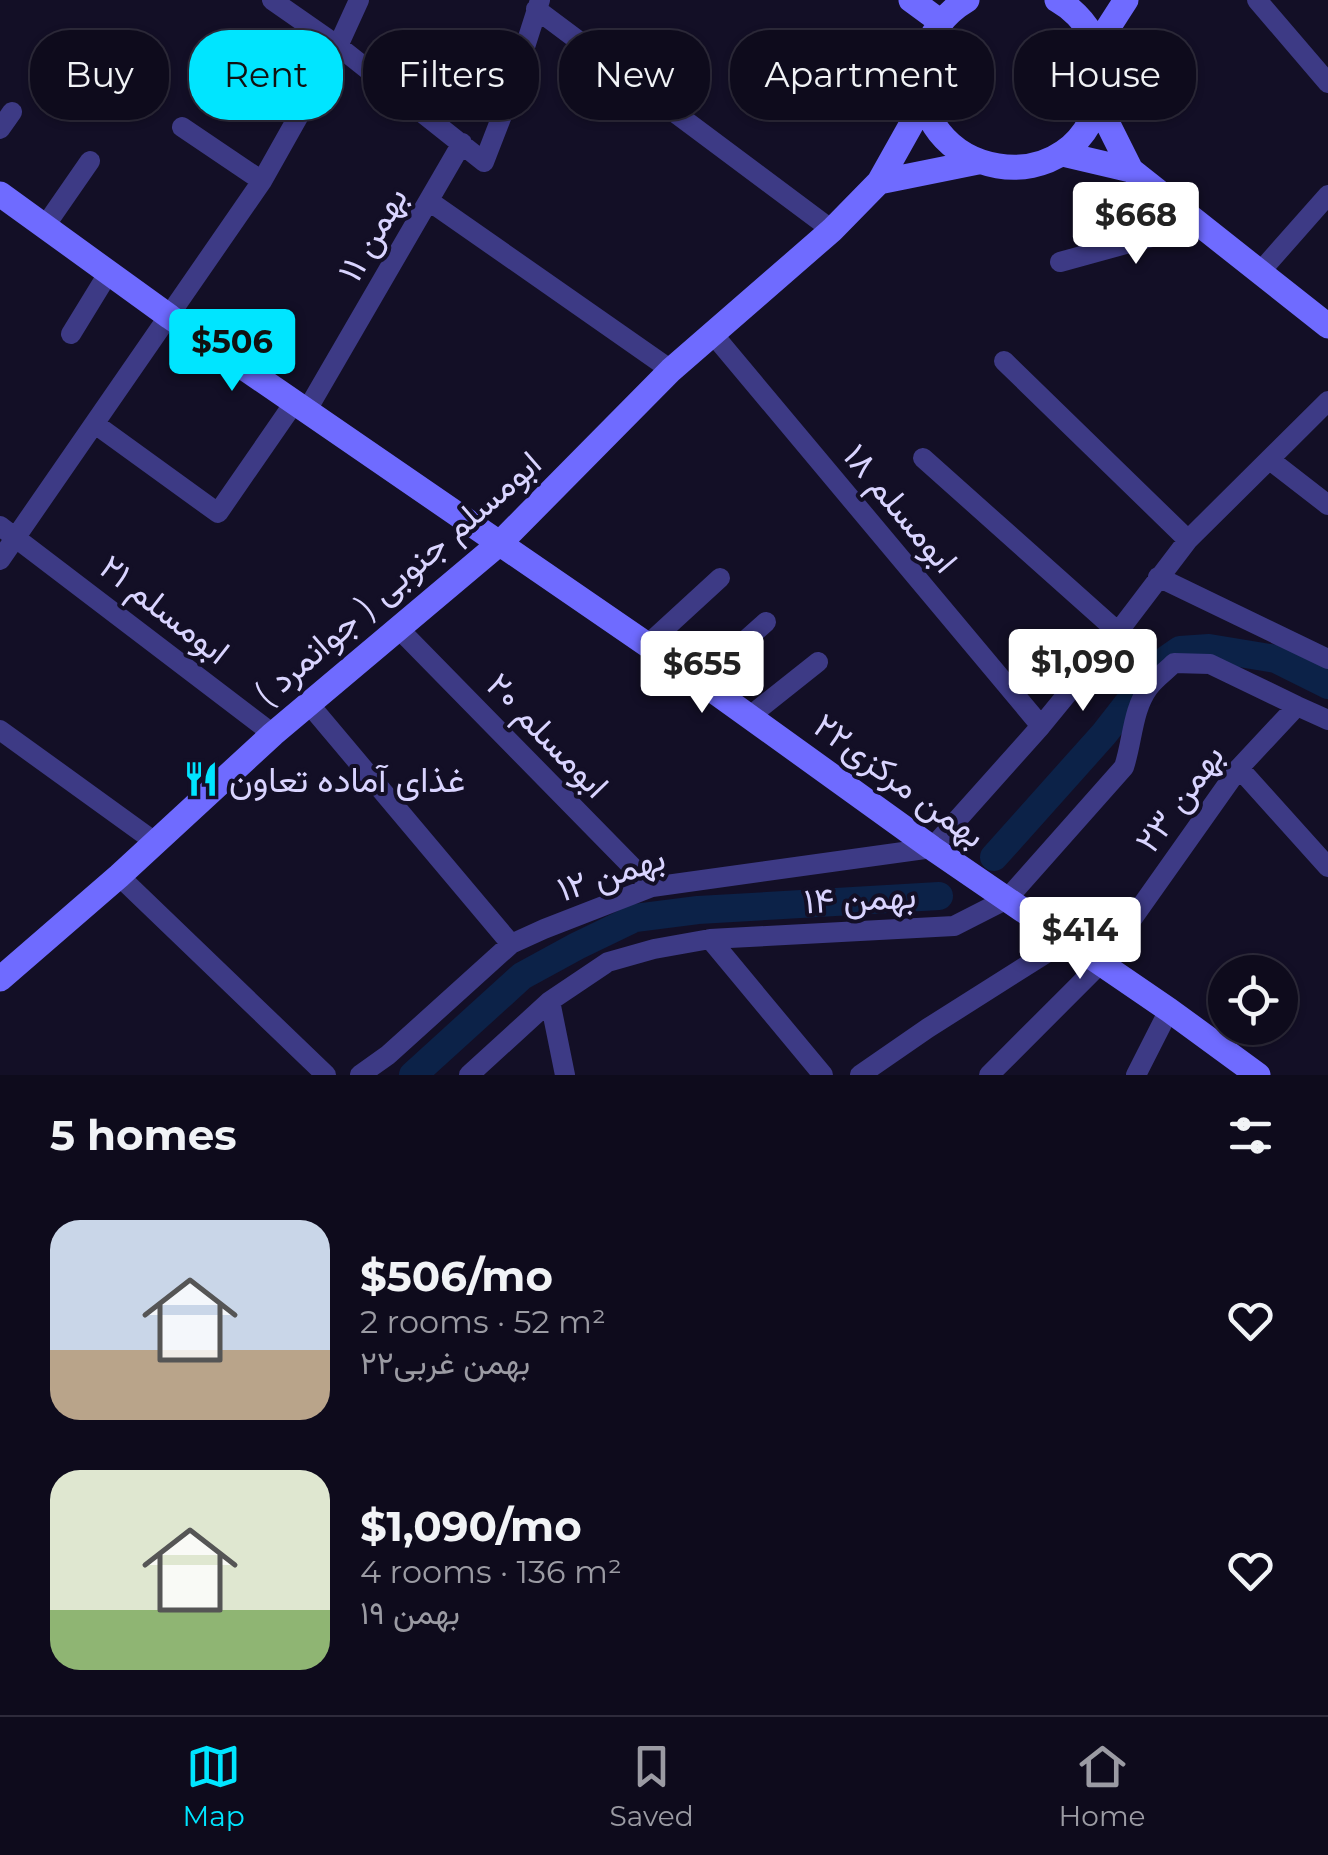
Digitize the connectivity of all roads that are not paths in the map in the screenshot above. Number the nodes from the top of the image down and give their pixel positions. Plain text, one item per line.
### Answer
1 (272, 0) edge
2 (360, 0) edge
3 (911, 0) edge
4 (967, 0) edge
5 (1126, 0) edge
6 (1256, 0) edge
7 (1068, 2) edge
8 (538, 4) edge
9 (941, 22) junction
10 (315, 30) edge
11 (936, 30) edge
12 (1088, 30) edge
13 (1107, 30) edge
14 (343, 36) edge
15 (343, 50) edge
16 (1328, 83) edge
17 (297, 120) edge
18 (913, 120) edge
19 (933, 120) edge
20 (1092, 120) edge
21 (1106, 120) edge
22 (182, 127) dead end
23 (462, 143) junction
24 (1063, 154) junction
25 (90, 161) dead end
26 (978, 162) junction
27 (1131, 170) junction
28 (262, 182) junction
29 (879, 182) junction
30 (0, 194) edge
31 (1328, 195) edge
32 (429, 201) junction
33 (1199, 224) junction
34 (45, 226) junction
35 (832, 230) junction
36 (1060, 262) dead end
37 (109, 272) junction
38 (1260, 272) junction
39 (170, 316) junction
40 (1328, 326) edge
41 (712, 333) junction
42 (71, 334) dead end
43 (1004, 362) dead end
44 (672, 370) junction
45 (1328, 401) edge
46 (300, 406) junction
47 (95, 424) junction
48 (923, 458) dead end
49 (1270, 460) junction
50 (1328, 505) edge
51 (8, 531) edge
52 (1188, 540) junction
53 (500, 543) junction
54 (0, 560) edge
55 (1158, 577) junction
56 (720, 578) dead end
57 (766, 622) dead end
58 (398, 628) junction
59 (1118, 632) junction
60 (647, 645) junction
61 (1328, 659) edge
62 (818, 662) dead end
63 (700, 681) junction
64 (309, 704) junction
65 (1297, 706) junction
66 (750, 716) junction
67 (1328, 720) edge
68 (1040, 726) junction
69 (0, 730) edge
70 (274, 734) junction
71 (1239, 768) junction
72 (155, 842) junction
73 (932, 848) junction
74 (1328, 867) edge
75 (119, 876) junction
76 (652, 886) junction
77 (1008, 900) junction
78 (710, 939) junction
79 (1066, 940) junction
80 (511, 944) junction
81 (1102, 963) junction
82 (3, 971) edge
83 (550, 1002) junction
84 (1170, 1010) junction
85 (326, 1075) edge
86 (360, 1075) edge
87 (469, 1075) edge
88 (565, 1075) edge
89 (823, 1075) edge
90 (860, 1075) edge
91 (989, 1075) edge
92 (1136, 1075) edge
93 (1258, 1075) edge

1 - 10 street
2 - 14 street
3 - 9 street
4 - 9 street
5 - 13 street
6 - 16 street
7 - 12 street
8 - 23 street
8 - 35 street
9 - 11 street
15 - 23 street
17 - 28 street
18 - 29 street, ابومسلم جنوبی ( جوانمرد )
19 - 26 street
20 - 24 street
21 - 27 street
22 - 28 street
23 - 32 street, بهمن ۱۱
24 - 26 street
24 - 27 street
25 - 34 street
26 - 29 street
27 - 33 street
28 - 39 street
29 - 35 street, ابومسلم جنوبی ( جوانمرد )
30 - 34 street, ۲۲بهمن مرکزی
31 - 38 street
32 - 44 street
32 - 46 street, بهمن ۱۱
33 - 36 street
33 - 38 street
34 - 37 street, ۲۲بهمن مرکزی
35 - 41 street, ابومسلم جنوبی ( جوانمرد )
37 - 39 street, ۲۲بهمن مرکزی
37 - 42 street
38 - 40 street
39 - 46 street, ۲۲بهمن مرکزی
39 - 47 street
41 - 44 street, ابومسلم جنوبی ( جوانمرد )
41 - 68 street, ابومسلم ۱۸
43 - 52 street
44 - 53 street, ابومسلم جنوبی ( جوانمرد )
45 - 49 street
46 - 47 street, بهمن ۱۱
46 - 53 street, ۲۲بهمن مرکزی
47 - 51 street
48 - 59 street
49 - 50 street
49 - 52 street
51 - 54 street
51 - 70 street, ابومسلم ۲۱
52 - 55 street
53 - 58 street, ابومسلم جنوبی ( جوانمرد )
53 - 60 street, ۲۲بهمن مرکزی
55 - 59 street
55 - 61 street
56 - 60 street
57 - 63 street
58 - 64 street, ابومسلم جنوبی ( جوانمرد )
58 - 76 street, ابومسلم ۲۰
59 - 68 street
60 - 63 street, ۲۲بهمن مرکزی
62 - 66 street
63 - 66 street, ۲۲بهمن مرکزی
64 - 70 street, ابومسلم جنوبی ( جوانمرد )
64 - 80 street
65 - 67 street
65 - 71 street, بهمن ۲۳
65 - 77 street
66 - 73 street, ۲۲بهمن مرکزی
68 - 73 street
69 - 72 street
70 - 72 street, ابومسلم جنوبی ( جوانمرد )
71 - 74 street
71 - 81 street, بهمن ۲۳
72 - 75 street, ابومسلم جنوبی ( جوانمرد )
73 - 76 street, بهمن ۱۲
73 - 77 street, ۲۲بهمن مرکزی
75 - 82 street, ابومسلم جنوبی ( جوانمرد )
75 - 85 street
76 - 80 street, بهمن ۱۲
77 - 78 street, بهمن ۱۴
77 - 79 street, ۲۲بهمن مرکزی
78 - 83 street, بهمن ۱۴
78 - 89 street
79 - 81 street, ۲۲بهمن مرکزی
79 - 90 street
80 - 86 street, بهمن ۱۲
81 - 84 street, ۲۲بهمن مرکزی
81 - 91 street, بهمن ۲۳
83 - 87 street, بهمن ۱۴
83 - 88 street
84 - 92 street
84 - 93 street, ۲۲بهمن مرکزی

